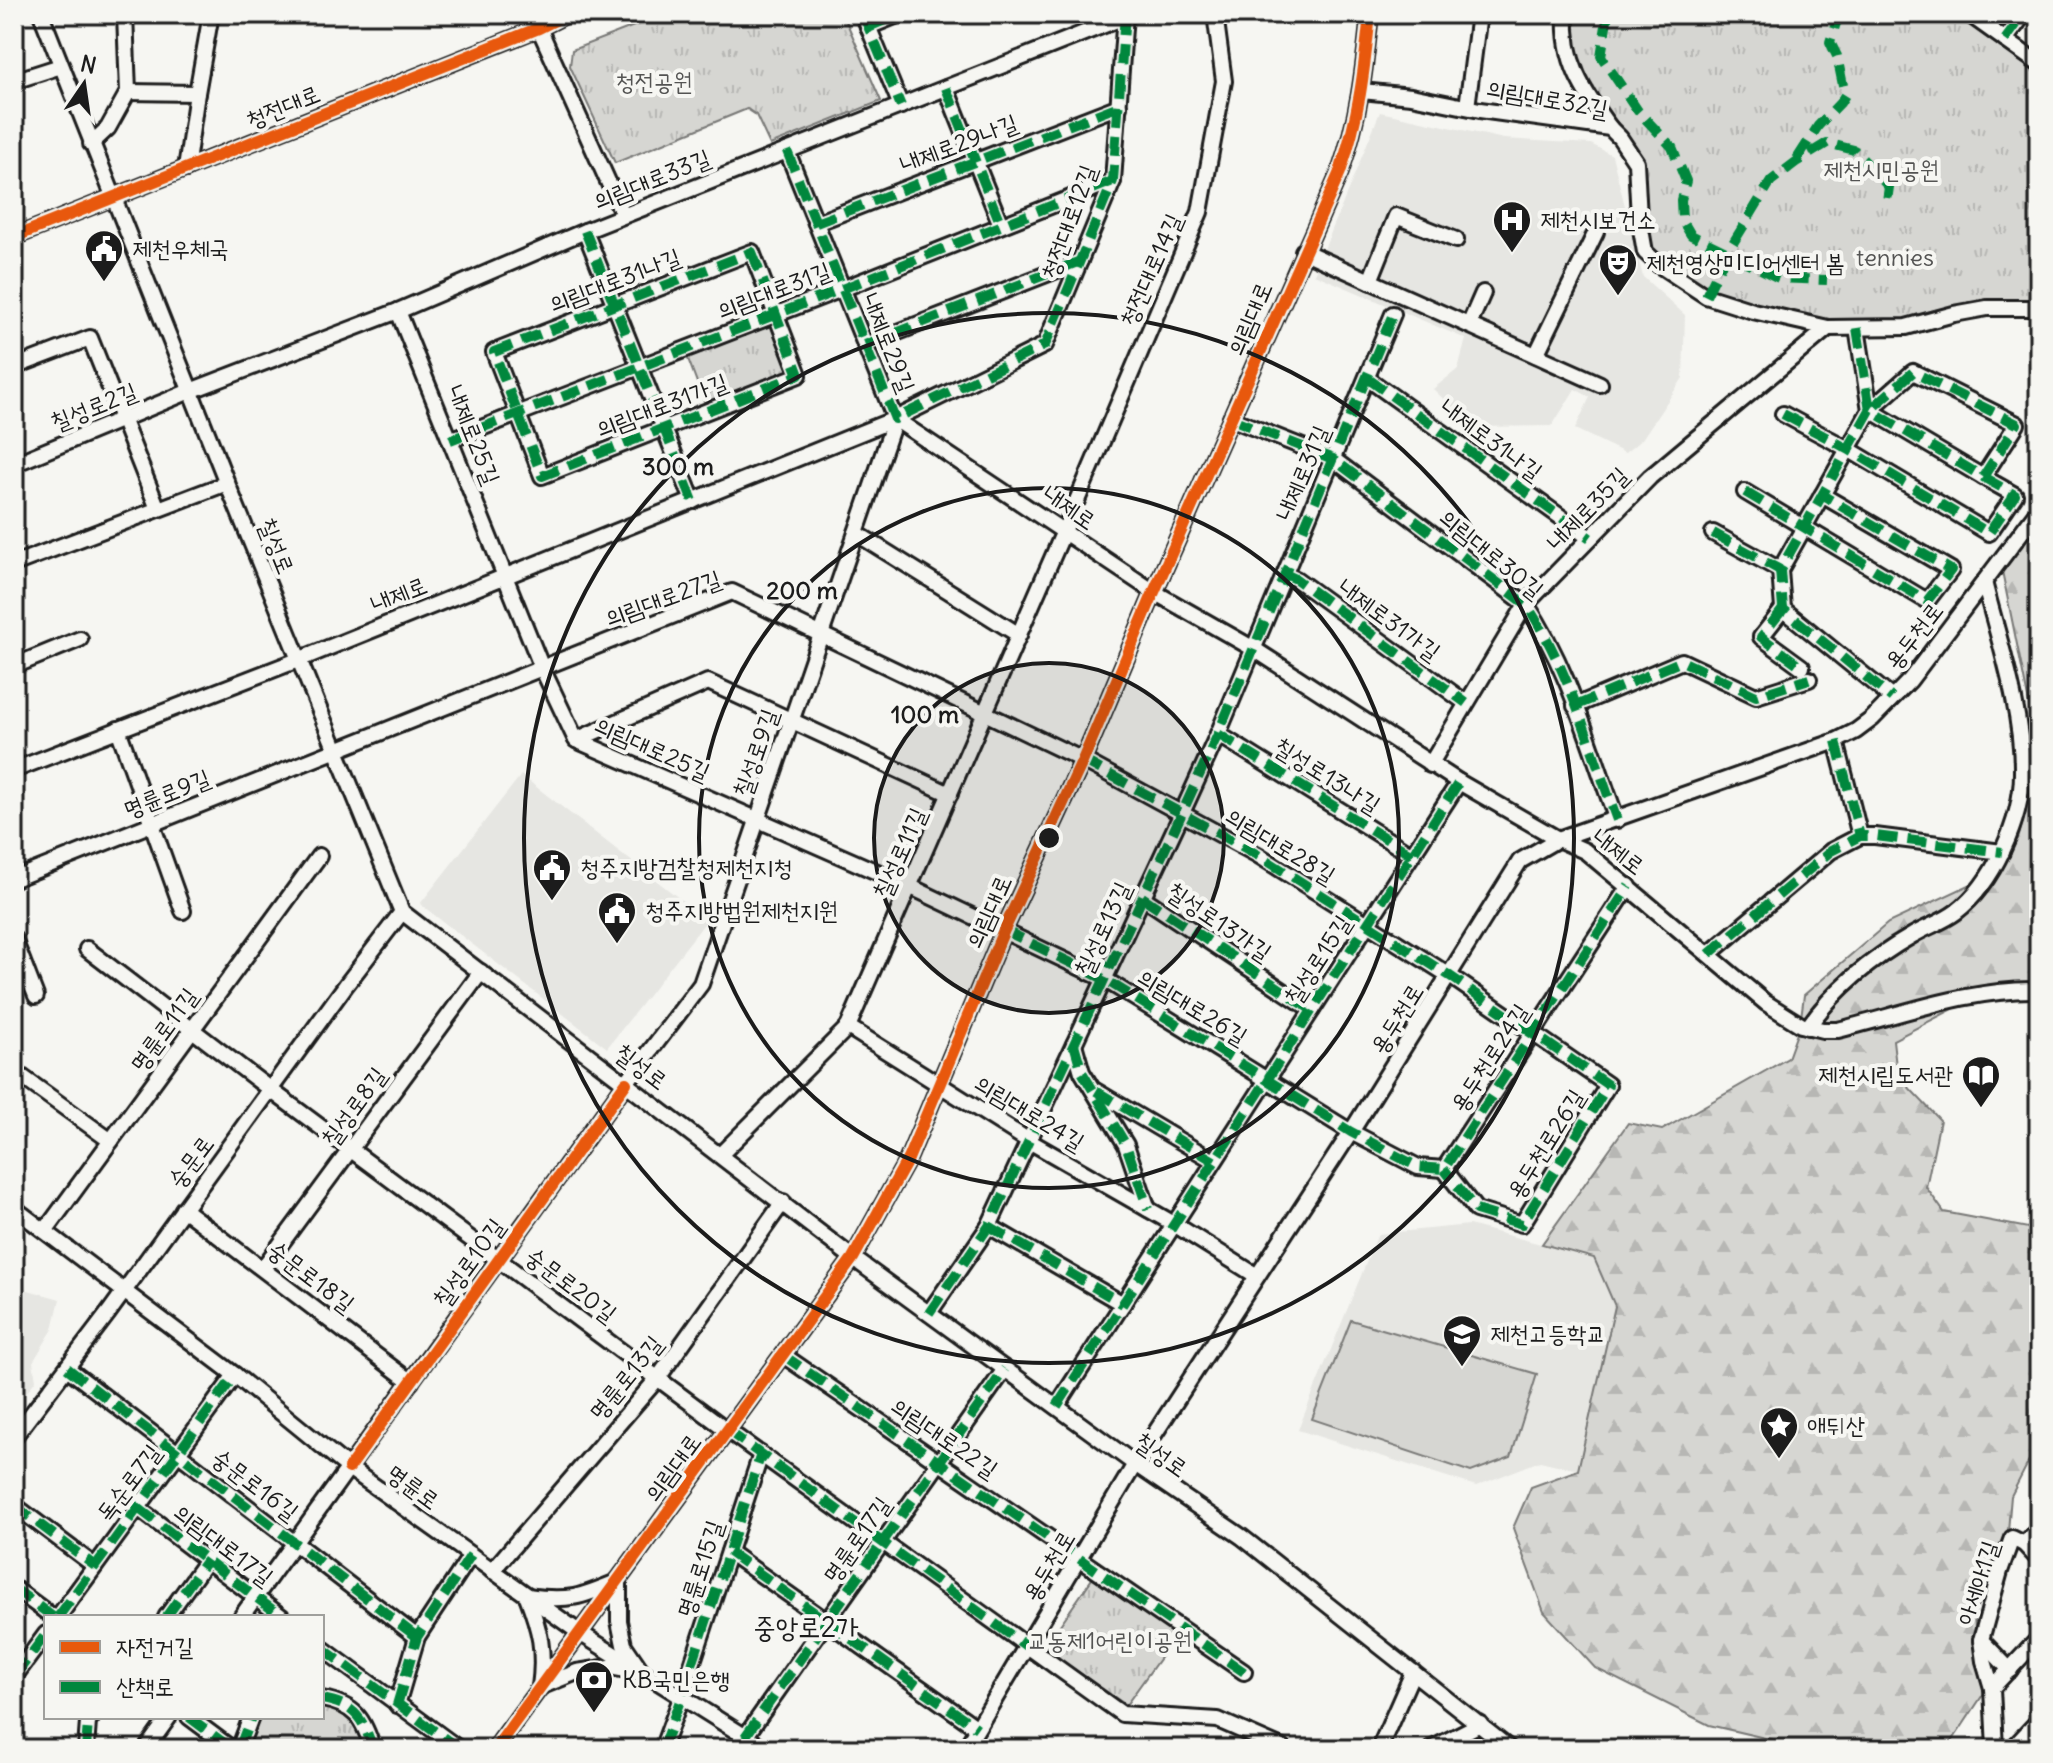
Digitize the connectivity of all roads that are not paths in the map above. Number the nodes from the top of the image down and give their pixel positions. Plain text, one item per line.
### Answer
1 (41, 14) edge
2 (125, 14) edge
3 (211, 14) edge
4 (567, 14) edge
5 (900, 14) edge
6 (1215, 14) edge
7 (1370, 14) edge
8 (1479, 14) edge
9 (1566, 14) edge
10 (1969, 14) edge
11 (2024, 14) edge
12 (1128, 15) edge
13 (865, 20) edge
14 (539, 28) junction
15 (2005, 40) junction
16 (2039, 64) edge
17 (61, 66) junction
18 (14, 81) edge
19 (946, 88) junction
20 (1362, 91) junction
21 (128, 92) junction
22 (197, 93) junction
23 (901, 106) junction
24 (1119, 106) junction
25 (1467, 107) junction
26 (1610, 128) junction
27 (91, 144) junction
28 (787, 151) junction
29 (975, 161) junction
30 (186, 169) junction
31 (1113, 181) junction
32 (112, 199) junction
33 (623, 215) junction
34 (816, 223) junction
35 (1001, 225) junction
36 (585, 231) junction
37 (1596, 232) dead end
38 (14, 237) edge
39 (1456, 240) dead end
40 (1303, 251) junction
41 (1080, 261) junction
42 (1370, 281) junction
43 (842, 289) junction
44 (1483, 293) dead end
45 (615, 305) junction
46 (2039, 308) edge
47 (398, 311) junction
48 (777, 313) junction
49 (1393, 314) dead end
50 (1469, 325) junction
51 (1828, 328) junction
52 (1857, 328) junction
53 (865, 345) junction
54 (1536, 355) junction
55 (639, 366) junction
56 (14, 367) edge
57 (1367, 378) junction
58 (1600, 384) dead end
59 (190, 391) junction
60 (1870, 410) junction
61 (518, 413) junction
62 (1783, 414) dead end
63 (122, 419) junction
64 (895, 419) junction
65 (1232, 419) junction
66 (665, 430) junction
67 (450, 440) junction
68 (1848, 449) junction
69 (1333, 459) junction
70 (14, 464) edge
71 (1983, 477) junction
72 (227, 483) junction
73 (1745, 492) dead end
74 (1822, 495) junction
75 (693, 501) junction
76 (158, 509) junction
77 (2039, 509) edge
78 (1804, 527) junction
79 (1064, 531) junction
80 (856, 533) junction
81 (1713, 533) dead end
82 (1590, 538) junction
83 (14, 564) edge
84 (1780, 570) junction
85 (1285, 574) junction
86 (506, 577) junction
87 (1984, 582) junction
88 (1154, 592) junction
89 (1526, 604) junction
90 (1783, 609) junction
91 (820, 632) junction
92 (1019, 635) junction
93 (80, 639) dead end
94 (1254, 649) junction
95 (298, 660) junction
96 (14, 666) edge
97 (542, 668) junction
98 (1892, 698) junction
99 (1466, 703) junction
100 (1575, 706) junction
101 (985, 713) junction
102 (790, 720) junction
103 (118, 729) junction
104 (1218, 734) junction
105 (576, 740) junction
106 (1836, 741) junction
107 (336, 750) junction
108 (1083, 760) junction
109 (1430, 765) junction
110 (14, 770) edge
111 (1459, 782) junction
112 (950, 794) junction
113 (1182, 813) junction
114 (756, 819) junction
115 (1617, 820) junction
116 (152, 824) junction
117 (1860, 836) junction
118 (1558, 839) junction
119 (2002, 852) junction
120 (1412, 855) junction
121 (319, 856) dead end
122 (14, 879) edge
123 (909, 886) junction
124 (1629, 886) junction
125 (1142, 897) junction
126 (183, 911) dead end
127 (402, 912) junction
128 (1366, 925) junction
129 (1004, 930) junction
130 (14, 939) edge
131 (87, 949) dead end
132 (1709, 954) junction
133 (481, 972) junction
134 (1450, 976) junction
135 (1104, 979) junction
136 (2039, 990) edge
137 (36, 996) dead end
138 (1312, 1010) junction
139 (848, 1027) junction
140 (1808, 1027) junction
141 (192, 1029) junction
142 (1534, 1032) junction
143 (1074, 1044) junction
144 (14, 1071) edge
145 (1268, 1079) junction
146 (626, 1083) junction
147 (940, 1085) junction
148 (1092, 1089) junction
149 (272, 1091) junction
150 (1351, 1132) junction
151 (111, 1141) junction
152 (1029, 1141) junction
153 (351, 1149) junction
154 (720, 1155) junction
155 (1214, 1161) junction
156 (1444, 1169) junction
157 (783, 1202) junction
158 (14, 1208) edge
159 (183, 1209) junction
160 (1148, 1209) junction
161 (1174, 1224) junction
162 (989, 1226) junction
163 (45, 1231) junction
164 (853, 1258) junction
165 (499, 1259) junction
166 (263, 1268) junction
167 (1257, 1276) junction
168 (125, 1290) junction
169 (1123, 1304) junction
170 (929, 1313) junction
171 (783, 1355) junction
172 (67, 1368) junction
173 (1005, 1369) junction
174 (235, 1375) junction
175 (658, 1378) junction
176 (411, 1382) junction
177 (1057, 1406) junction
178 (727, 1430) junction
179 (14, 1437) edge
180 (179, 1454) junction
181 (761, 1454) junction
182 (940, 1462) junction
183 (1135, 1464) junction
184 (349, 1468) junction
185 (14, 1505) edge
186 (138, 1508) junction
187 (2039, 1529) edge
188 (295, 1543) junction
189 (882, 1543) junction
190 (2024, 1544) junction
191 (729, 1552) junction
192 (471, 1555) junction
193 (1080, 1557) junction
194 (207, 1560) junction
195 (2039, 1560) edge
196 (95, 1566) junction
197 (492, 1571) junction
198 (619, 1581) junction
199 (14, 1588) edge
200 (527, 1596) junction
201 (256, 1597) junction
202 (53, 1615) edge
203 (58, 1615) edge
204 (167, 1615) edge
205 (242, 1615) edge
206 (279, 1615) edge
207 (827, 1622) junction
208 (580, 1633) junction
209 (44, 1637) edge
210 (417, 1637) junction
211 (2039, 1638) edge
212 (1981, 1640) junction
213 (1026, 1646) junction
214 (324, 1650) edge
215 (2010, 1670) junction
216 (1244, 1672) dead end
217 (1413, 1672) junction
218 (643, 1673) junction
219 (14, 1677) edge
220 (540, 1687) junction
221 (1992, 1688) junction
222 (681, 1698) junction
223 (324, 1699) edge
224 (397, 1705) junction
225 (90, 1719) edge
226 (168, 1719) edge
227 (192, 1719) edge
228 (250, 1719) edge
229 (2039, 1720) edge
230 (1480, 1724) junction
231 (977, 1728) junction
232 (745, 1737) junction
233 (86, 1749) edge
234 (146, 1749) edge
235 (232, 1749) edge
236 (239, 1749) edge
237 (373, 1749) edge
238 (459, 1749) edge
239 (495, 1749) edge
240 (662, 1749) edge
241 (765, 1749) edge
242 (965, 1749) edge
243 (1284, 1749) edge
244 (1379, 1749) edge
245 (1431, 1749) edge
246 (1510, 1749) edge
247 (1995, 1749) edge
248 (2012, 1749) edge

1 - 17 street, 칠성로
2 - 21 street
3 - 22 street
4 - 14 street, 청전대로
5 - 13 street
6 - 79 street, 청전대로14길
7 - 20 street, 의림대로
8 - 25 street
9 - 26 street
10 - 15 street
11 - 15 street
12 - 19 street, 의림대로33길
12 - 24 street, 청전대로12길
13 - 23 street
14 - 30 street, 청전대로
14 - 33 street
15 - 16 street
17 - 18 street
17 - 27 street, 칠성로
19 - 23 street, 의림대로33길
19 - 29 street
20 - 25 street, 의림대로32길
20 - 40 street, 의림대로
21 - 22 street
21 - 27 street
22 - 30 street
23 - 28 street, 의림대로33길
24 - 29 street, 내제로29나길
24 - 31 street, 청전대로12길
25 - 26 street, 의림대로32길
26 - 51 street, 의림대로32길
27 - 32 street, 칠성로
28 - 33 street, 의림대로33길
28 - 34 street, 내제로29길
29 - 34 street, 내제로29나길
29 - 35 street
30 - 32 street, 청전대로
31 - 35 street, 의림대로31길
31 - 41 street, 청전대로12길
32 - 38 street, 청전대로
32 - 59 street, 칠성로
33 - 36 street, 의림대로33길
34 - 43 street, 내제로29길
35 - 43 street, 의림대로31길
36 - 45 street
36 - 47 street, 의림대로33길
37 - 54 street
39 - 42 street
40 - 42 street
40 - 65 street, 의림대로
41 - 53 street
41 - 64 street, 청전대로12길
42 - 50 street
43 - 48 street, 의림대로31길
43 - 53 street, 내제로29길
44 - 50 street
45 - 48 street, 의림대로31나길
45 - 55 street
45 - 61 street, 의림대로31나길
46 - 52 street, 의림대로32길
47 - 59 street, 의림대로33길
47 - 67 street, 내제로25길
48 - 55 street, 의림대로31길
48 - 66 street, 의림대로31가길
49 - 57 street, 내제로31길
50 - 54 street
51 - 52 street, 의림대로32길
51 - 82 street, 내제로35길
52 - 60 street
53 - 64 street, 내제로29길
54 - 58 street
55 - 61 street, 의림대로31길
55 - 66 street
56 - 63 street
57 - 69 street, 내제로31길
57 - 82 street, 내제로31나길
59 - 63 street, 칠성로2길
59 - 72 street, 칠성로
60 - 68 street
60 - 71 street
60 - 71 street
61 - 66 street, 의림대로31가길
61 - 67 street, 의림대로31길
62 - 68 street
63 - 70 street, 칠성로2길
63 - 76 street
64 - 75 street, 내제로
64 - 79 street, 내제로
64 - 80 street, 칠성로9길
65 - 69 street, 의림대로30길
65 - 88 street, 의림대로
66 - 75 street
67 - 86 street, 내제로25길
68 - 71 street
68 - 74 street
69 - 85 street, 내제로31길
69 - 89 street, 의림대로30길
72 - 76 street
72 - 95 street, 칠성로
73 - 78 street
74 - 78 street
74 - 78 street
75 - 86 street, 내제로
76 - 83 street
77 - 87 street, 용두천로
78 - 84 street
79 - 88 street, 내제로
79 - 92 street, 칠성로11길
80 - 91 street, 칠성로9길
80 - 92 street
81 - 84 street
82 - 89 street, 내제로35길
84 - 90 street
85 - 94 street, 내제로31길
85 - 99 street, 내제로31가길
86 - 95 street, 내제로
86 - 97 street, 의림대로25길
87 - 98 street, 용두천로
87 - 119 street
88 - 94 street, 내제로
88 - 108 street, 의림대로
89 - 99 street, 내제로35길
89 - 100 street, 의림대로30길
90 - 98 street
90 - 100 street
91 - 97 street, 의림대로27길
91 - 101 street, 의림대로27길
91 - 102 street, 칠성로9길
92 - 101 street, 칠성로11길
93 - 96 street
94 - 104 street, 칠성로13길
94 - 109 street, 내제로
95 - 103 street, 내제로
95 - 107 street, 칠성로
97 - 105 street, 의림대로25길
97 - 107 street, 의림대로27길
98 - 106 street, 용두천로
99 - 109 street, 내제로35길
100 - 115 street, 의림대로30길
101 - 108 street, 의림대로27길
101 - 112 street, 칠성로11길
102 - 105 street
102 - 112 street
102 - 114 street, 칠성로9길
103 - 110 street, 내제로
103 - 116 street
104 - 113 street, 칠성로13길
104 - 120 street, 칠성로13나길
105 - 114 street, 의림대로25길
106 - 115 street, 용두천로
106 - 117 street
107 - 116 street, 명륜로9길
107 - 127 street, 칠성로
108 - 113 street, 의림대로28길
108 - 129 street, 의림대로
109 - 111 street, 내제로
111 - 118 street, 내제로
111 - 120 street, 칠성로15길
112 - 123 street, 칠성로11길
113 - 125 street, 칠성로13길
113 - 128 street, 의림대로28길
114 - 123 street, 의림대로25길
114 - 146 street, 칠성로9길
115 - 118 street, 용두천로
116 - 122 street, 명륜로9길
116 - 126 street
117 - 119 street
117 - 132 street
118 - 124 street, 내제로
118 - 134 street, 용두천로
119 - 140 street
120 - 128 street, 칠성로15길
121 - 141 street, 명륜로11길
123 - 129 street, 의림대로25길
123 - 139 street, 칠성로11길
124 - 132 street, 내제로
124 - 142 street, 용두천로24길
125 - 135 street, 칠성로13길
125 - 138 street, 칠성로13가길
127 - 133 street, 칠성로
127 - 149 street, 숭문로
128 - 134 street, 의림대로28길
128 - 138 street, 칠성로15길
129 - 135 street, 의림대로26길
129 - 147 street, 의림대로
130 - 137 street
131 - 141 street, 숭문로20길
132 - 140 street, 내제로
133 - 146 street, 칠성로
133 - 153 street, 칠성로8길
134 - 142 street, 용두천로26길
134 - 150 street, 용두천로
135 - 143 street, 칠성로13길
135 - 145 street, 의림대로26길
136 - 140 street, 내제로
138 - 145 street, 칠성로15길
139 - 147 street, 의림대로24길
139 - 154 street, 칠성로11길
141 - 149 street, 숭문로20길
141 - 151 street, 명륜로11길
142 - 156 street, 용두천로24길
142 - 156 street, 용두천로26길
143 - 148 street, 의림대로24길
143 - 152 street, 칠성로13길
144 - 151 street
145 - 150 street, 의림대로26길
145 - 155 street, 칠성로15길
146 - 154 street, 칠성로
146 - 165 street, 칠성로10길
147 - 152 street, 의림대로24길
147 - 164 street, 의림대로
148 - 155 street
148 - 160 street, 의림대로24길
149 - 153 street, 숭문로20길
149 - 159 street, 숭문로
150 - 156 street
150 - 167 street, 용두천로
151 - 163 street, 명륜로11길
152 - 160 street, 의림대로24길
152 - 162 street, 칠성로13길
153 - 165 street, 숭문로20길
153 - 166 street, 칠성로8길
154 - 157 street, 칠성로
155 - 161 street, 칠성로15길
157 - 164 street, 칠성로
157 - 175 street, 명륜로13길
158 - 163 street, 명륜로
159 - 166 street, 숭문로18길
159 - 168 street, 숭문로
160 - 161 street, 의림대로24길
161 - 167 street, 의림대로24길
161 - 169 street, 칠성로15길
162 - 169 street
162 - 170 street, 칠성로13길
163 - 168 street, 명륜로
164 - 170 street, 칠성로
164 - 171 street, 의림대로
165 - 175 street, 숭문로20길
165 - 176 street, 칠성로10길
166 - 176 street, 숭문로18길
167 - 183 street, 용두천로
168 - 172 street, 숭문로
168 - 174 street, 명륜로
169 - 177 street, 칠성로15길
170 - 173 street, 칠성로
171 - 178 street, 의림대로
171 - 182 street, 의림대로22길
172 - 179 street, 숭문로
172 - 180 street, 숭문로16길
173 - 177 street, 칠성로
173 - 182 street, 명륜로17길
174 - 180 street, 독순로7길
174 - 184 street, 명륜로
175 - 178 street, 숭문로20길
175 - 197 street, 명륜로13길
176 - 184 street, 칠성로10길
177 - 183 street, 칠성로
178 - 181 street, 숭문로20길
178 - 198 street, 의림대로
180 - 186 street, 독순로7길
180 - 188 street, 숭문로16길
181 - 189 street, 숭문로20길
181 - 191 street, 명륜로15길
182 - 189 street, 명륜로17길
182 - 193 street, 의림대로22길
183 - 193 street, 용두천로
183 - 217 street, 칠성로
184 - 188 street, 칠성로10길
184 - 192 street, 명륜로
185 - 196 street
186 - 194 street, 의림대로17길
186 - 196 street, 독순로7길
187 - 190 street, 아세아1길
188 - 201 street, 칠성로10길
188 - 210 street, 숭문로16길
189 - 207 street, 명륜로17길
189 - 213 street, 숭문로20길
190 - 195 street
190 - 212 street, 아세아1길
191 - 207 street
191 - 222 street, 명륜로15길
192 - 197 street, 명륜로
192 - 210 street
193 - 213 street, 용두천로
193 - 216 street, 의림대로22길
194 - 201 street, 의림대로17길
194 - 204 street
196 - 203 street, 독순로7길
197 - 200 street, 명륜로
198 - 200 street
198 - 208 street, 의림대로
198 - 218 street
199 - 202 street
200 - 208 street, 명륜로
200 - 220 street
201 - 205 street, 칠성로10길
201 - 206 street, 의림대로17길
207 - 231 street
207 - 232 street, 명륜로17길
208 - 218 street, 명륜로
208 - 220 street, 의림대로
209 - 219 street
210 - 224 street
211 - 215 street
212 - 215 street, 아세아1길
212 - 221 street
213 - 231 street, 용두천로
213 - 243 street, 숭문로20길
214 - 224 street
215 - 221 street
217 - 230 street, 칠성로
217 - 244 street
218 - 220 street
218 - 222 street, 명륜로
220 - 239 street, 의림대로
221 - 247 street
222 - 232 street, 명륜로
222 - 240 street, 명륜로15길
223 - 237 street
224 - 238 street
225 - 233 street
226 - 234 street
227 - 235 street
228 - 236 street
229 - 248 street
230 - 245 street
230 - 246 street, 칠성로
231 - 242 street, 용두천로
232 - 241 street, 명륜로

